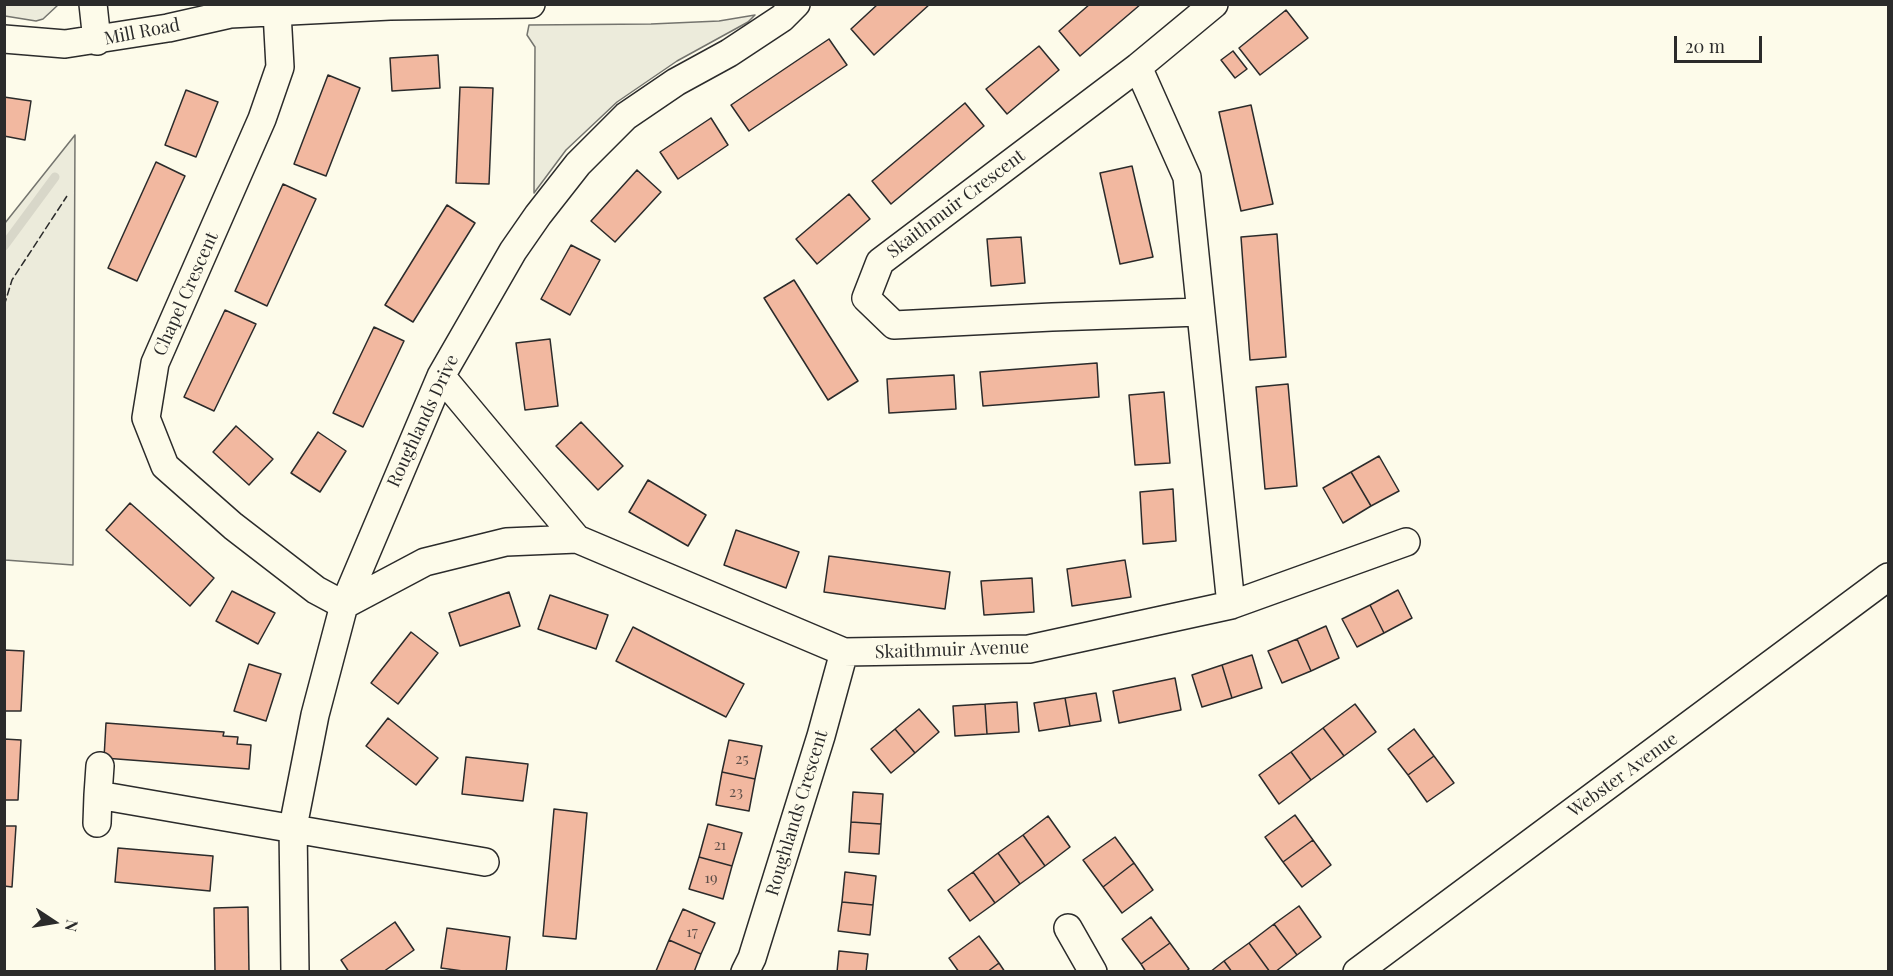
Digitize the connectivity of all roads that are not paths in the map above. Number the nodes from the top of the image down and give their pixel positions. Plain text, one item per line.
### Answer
1 (93, 4) edge
2 (531, 4) edge
3 (796, 4) edge
4 (1214, 4) edge
5 (277, 12) junction
6 (4, 39) edge
7 (97, 41) junction
8 (1138, 67) junction
9 (1200, 312) junction
10 (441, 376) junction
11 (577, 539) junction
12 (1406, 543) dead end
13 (1888, 577) edge
14 (344, 604) junction
15 (1231, 605) junction
16 (844, 652) junction
17 (100, 766) dead end
18 (98, 795) junction
19 (97, 824) dead end
20 (293, 827) junction
21 (485, 862) dead end
22 (1068, 928) dead end
23 (295, 972) edge
24 (745, 972) edge
25 (1093, 972) edge
26 (1357, 972) edge

1 - 7 street
2 - 5 street, Mill Road
3 - 10 street, Roughlands Drive
4 - 8 street, Skaithmuir Crescent
5 - 7 street, Mill Road
5 - 14 street, Chapel Crescent
6 - 7 street, Mill Road
8 - 9 street
8 - 9 street, Skaithmuir Crescent
9 - 15 street
10 - 11 street, Skaithmuir Avenue
10 - 14 street, Roughlands Drive
11 - 14 street, Skaithmuir Avenue
11 - 16 street, Skaithmuir Avenue
12 - 15 street, Skaithmuir Avenue
13 - 26 street, Webster Avenue
14 - 20 street, Roughlands Drive
15 - 16 street, Skaithmuir Avenue
16 - 24 street, Roughlands Crescent
17 - 18 street
18 - 19 street
18 - 20 street
20 - 21 street
20 - 23 street, Roughlands Drive
22 - 25 street

